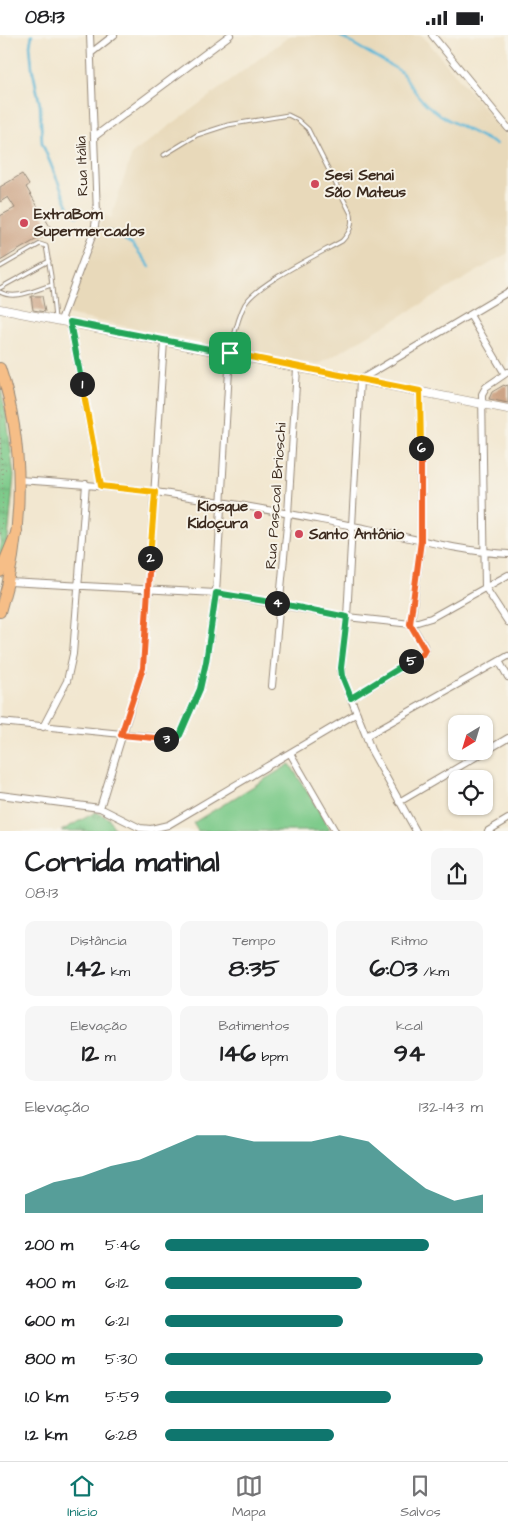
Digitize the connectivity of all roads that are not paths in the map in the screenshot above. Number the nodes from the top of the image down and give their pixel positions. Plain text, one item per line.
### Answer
1 (90, 35) edge
2 (114, 35) edge
3 (230, 35) edge
4 (432, 35) edge
5 (91, 53) junction
6 (508, 128) edge
7 (94, 137) junction
8 (164, 155) dead end
9 (49, 261) junction
10 (0, 267) edge
11 (52, 285) junction
12 (0, 290) edge
13 (508, 292) edge
14 (0, 309) edge
15 (470, 315) junction
16 (58, 320) junction
17 (70, 322) junction
18 (164, 341) junction
19 (230, 353) junction
20 (0, 368) edge
21 (297, 368) junction
22 (506, 373) edge
23 (360, 380) junction
24 (420, 391) junction
25 (482, 403) junction
26 (508, 409) edge
27 (19, 480) junction
28 (86, 485) junction
29 (101, 486) junction
30 (155, 492) junction
31 (220, 502) junction
32 (288, 514) junction
33 (351, 525) junction
34 (17, 531) junction
35 (421, 541) junction
36 (484, 553) junction
37 (508, 555) edge
38 (0, 573) edge
39 (508, 575) edge
40 (9, 581) junction
41 (79, 586) junction
42 (485, 587) junction
43 (148, 589) junction
44 (216, 593) junction
45 (280, 604) junction
46 (0, 611) edge
47 (347, 617) junction
48 (508, 622) edge
49 (410, 624) junction
50 (508, 656) edge
51 (499, 661) junction
52 (508, 677) edge
53 (272, 685) dead end
54 (351, 698) junction
55 (357, 713) junction
56 (0, 722) edge
57 (43, 727) junction
58 (121, 735) junction
59 (366, 736) junction
60 (508, 738) edge
61 (290, 753) junction
62 (0, 795) edge
63 (399, 802) junction
64 (100, 808) junction
65 (508, 819) edge
66 (169, 828) edge
67 (335, 831) edge
68 (416, 831) edge
69 (488, 831) edge

1 - 5 street, Rua Itália
2 - 5 street
3 - 7 street
4 - 6 street
5 - 7 street, Rua Itália
7 - 16 street, Rua Itália
8 - 19 lane
9 - 10 lane
9 - 11 lane
9 - 12 lane
11 - 12 lane
11 - 16 lane
13 - 15 street
14 - 16 street
15 - 22 street
15 - 23 street
16 - 17 street
17 - 18 street
17 - 29 street
18 - 19 street
18 - 30 street
19 - 21 street
19 - 31 street
20 - 27 main road
21 - 23 street
21 - 32 street, Rua Pascoal Brioschi
22 - 25 street
23 - 24 street
23 - 33 street
24 - 25 street
24 - 35 street
25 - 26 street
25 - 36 street
27 - 28 street
27 - 34 main road
28 - 29 street
28 - 41 street
29 - 30 street
30 - 31 street
30 - 43 street
31 - 32 street
31 - 44 street
32 - 33 street
32 - 45 street, Rua Pascoal Brioschi
33 - 35 street
33 - 47 street
34 - 38 main road
34 - 40 main road
35 - 36 street
35 - 49 street
36 - 37 street
36 - 42 street
39 - 42 street
40 - 41 street
40 - 46 main road
41 - 43 street
41 - 57 street
42 - 48 street
42 - 49 street
43 - 44 street
43 - 58 street
44 - 45 street
44 - 58 street
45 - 47 street
45 - 53 street, Rua Pascoal Brioschi
47 - 49 street
47 - 54 street
49 - 54 street
50 - 51 street
51 - 52 street
51 - 59 street
54 - 55 street
55 - 59 street
55 - 61 street
56 - 57 street
57 - 58 street
58 - 64 street
59 - 63 street
60 - 63 street
61 - 66 street
61 - 67 street
62 - 64 street
63 - 68 street
64 - 66 street
65 - 69 street

